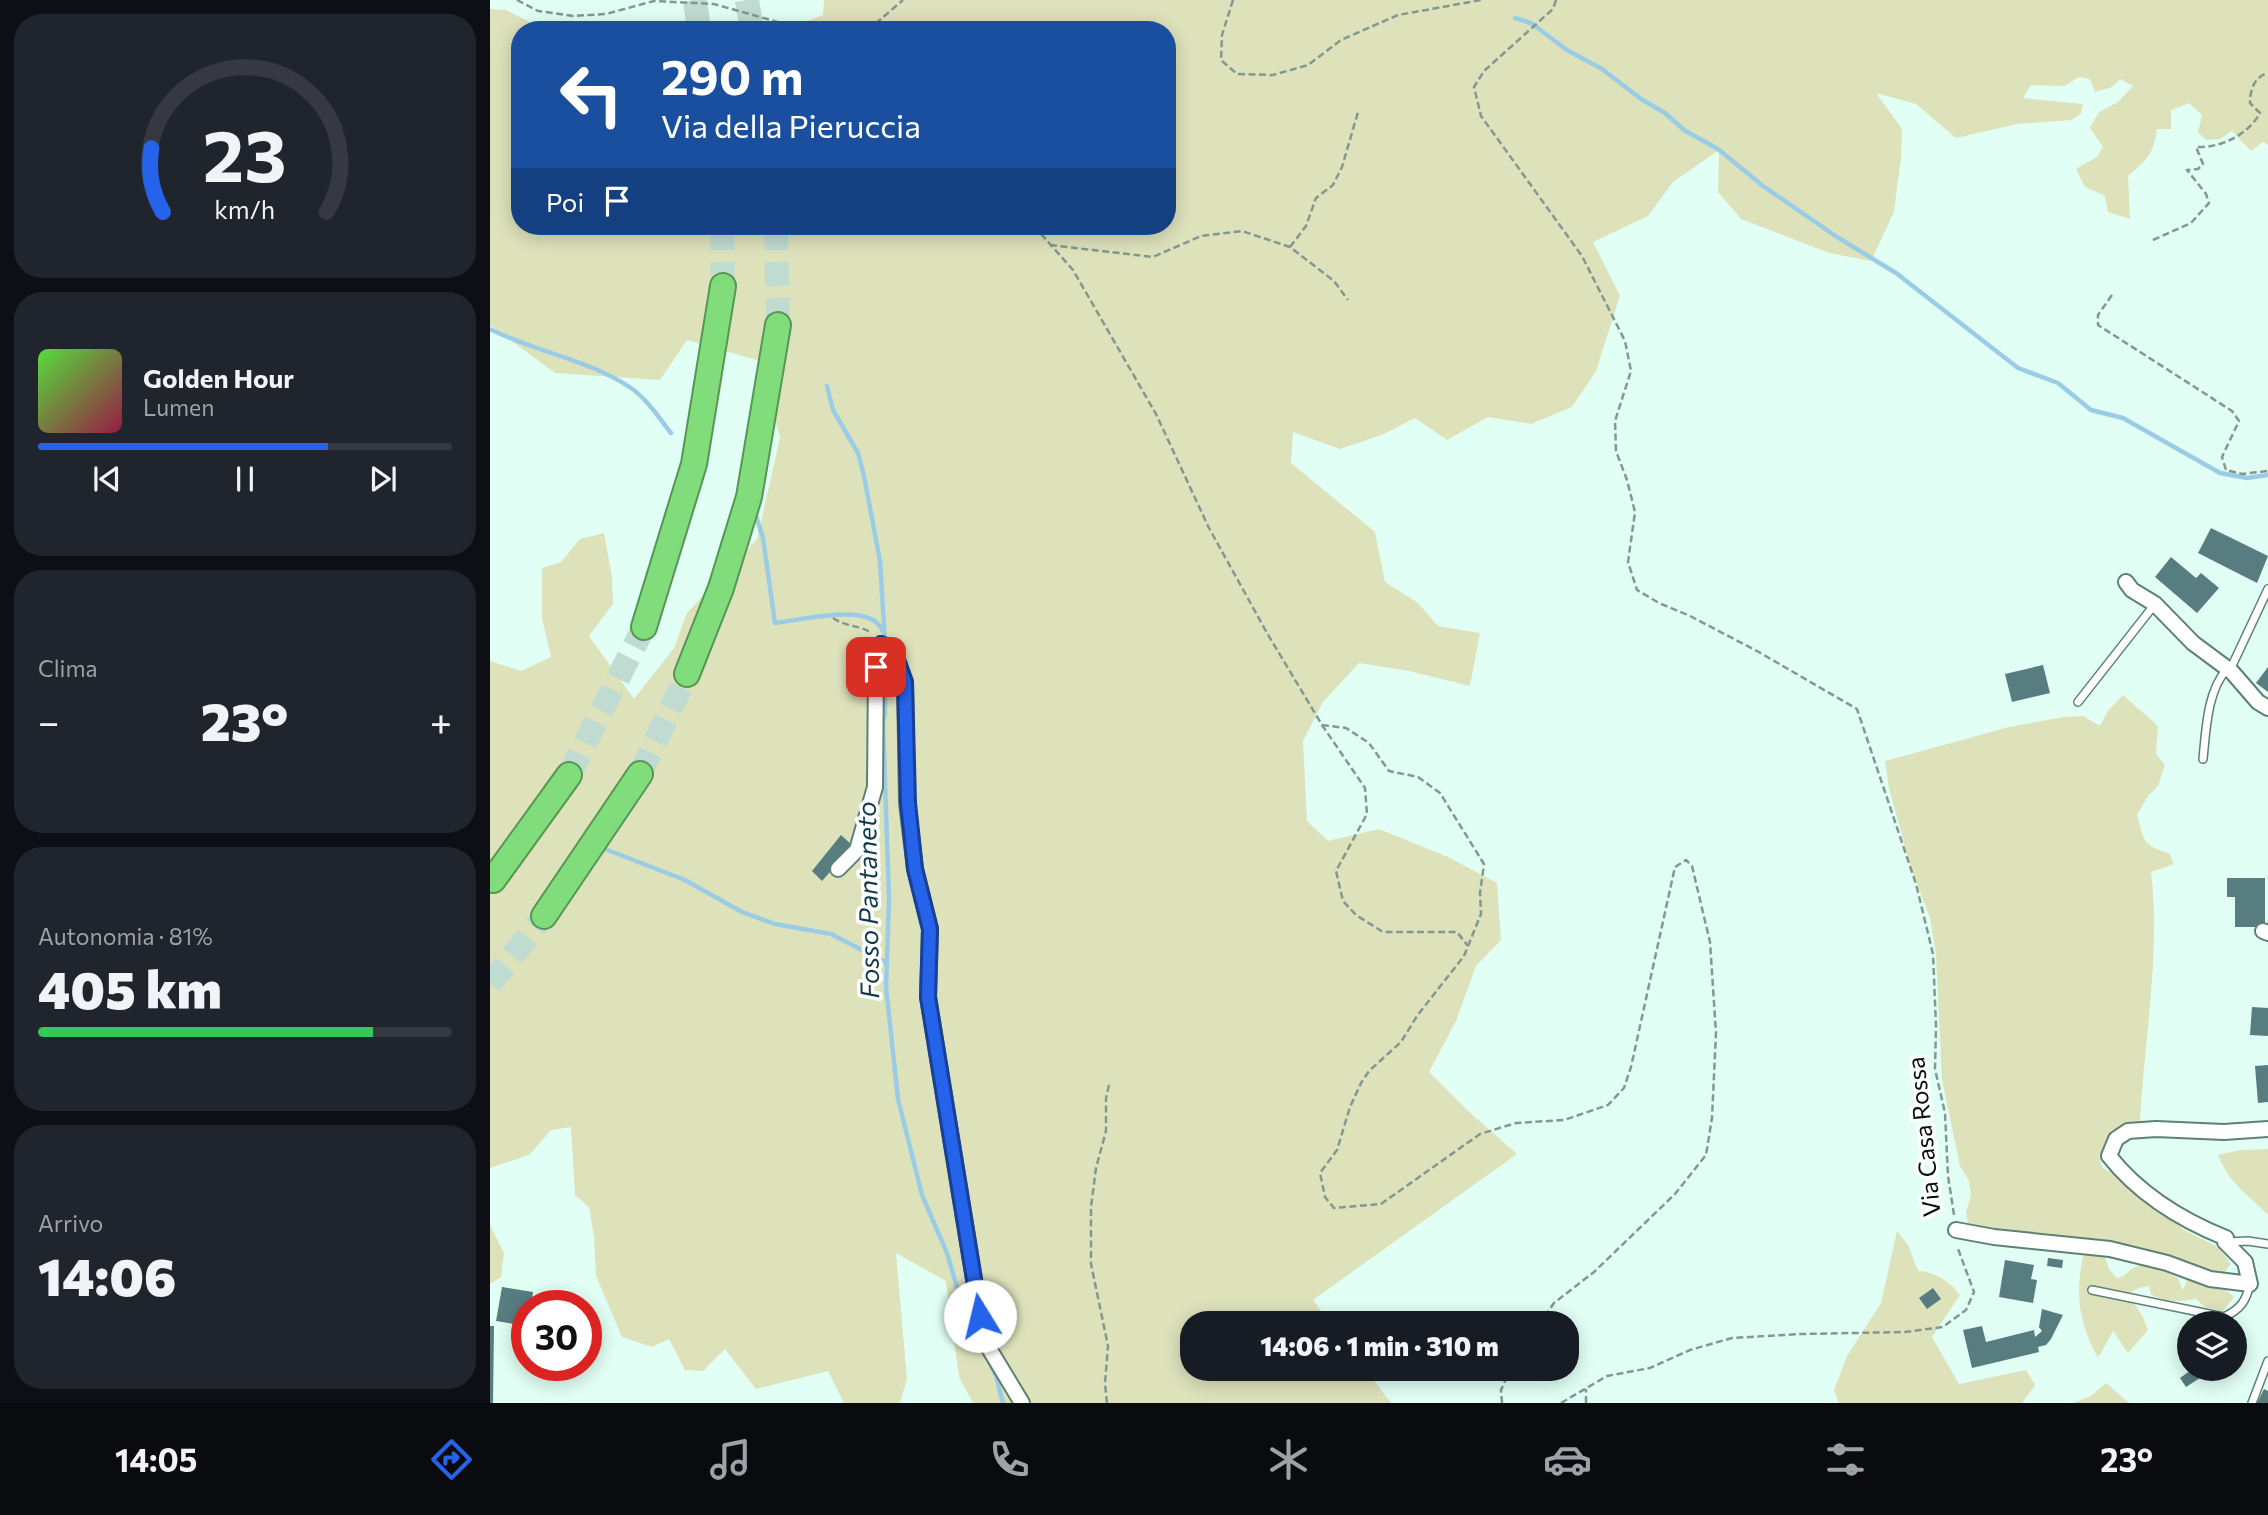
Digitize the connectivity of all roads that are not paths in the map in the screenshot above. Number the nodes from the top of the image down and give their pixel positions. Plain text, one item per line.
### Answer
1 (723, 286) tunnel mouth
2 (778, 325) tunnel mouth
3 (2126, 582) dead end
4 (2268, 589) edge
5 (2155, 604) junction
6 (644, 626) tunnel mouth
7 (2229, 670) junction
8 (687, 674) tunnel mouth
9 (2078, 702) dead end
10 (2268, 708) edge
11 (2203, 759) dead end
12 (640, 774) tunnel mouth
13 (569, 775) tunnel mouth
14 (838, 869) dead end
15 (493, 880) dead end
16 (544, 916) tunnel mouth
17 (2268, 1129) edge
18 (1956, 1230) road end
19 (2225, 1242) junction
20 (2268, 1244) edge
21 (2249, 1284) junction
22 (2092, 1290) dead end
23 (2268, 1361) edge
24 (1022, 1403) edge
25 (2252, 1403) edge

1 - 6 highway
2 - 8 highway
3 - 5 street
4 - 7 lane
5 - 7 street
5 - 9 lane
7 - 10 street
7 - 11 lane
12 - 16 highway
13 - 15 highway
14 - 24 street
17 - 19 street
18 - 21 street, Via Casa Rossa
19 - 20 lane
19 - 21 street
21 - 22 lane
23 - 25 lane

